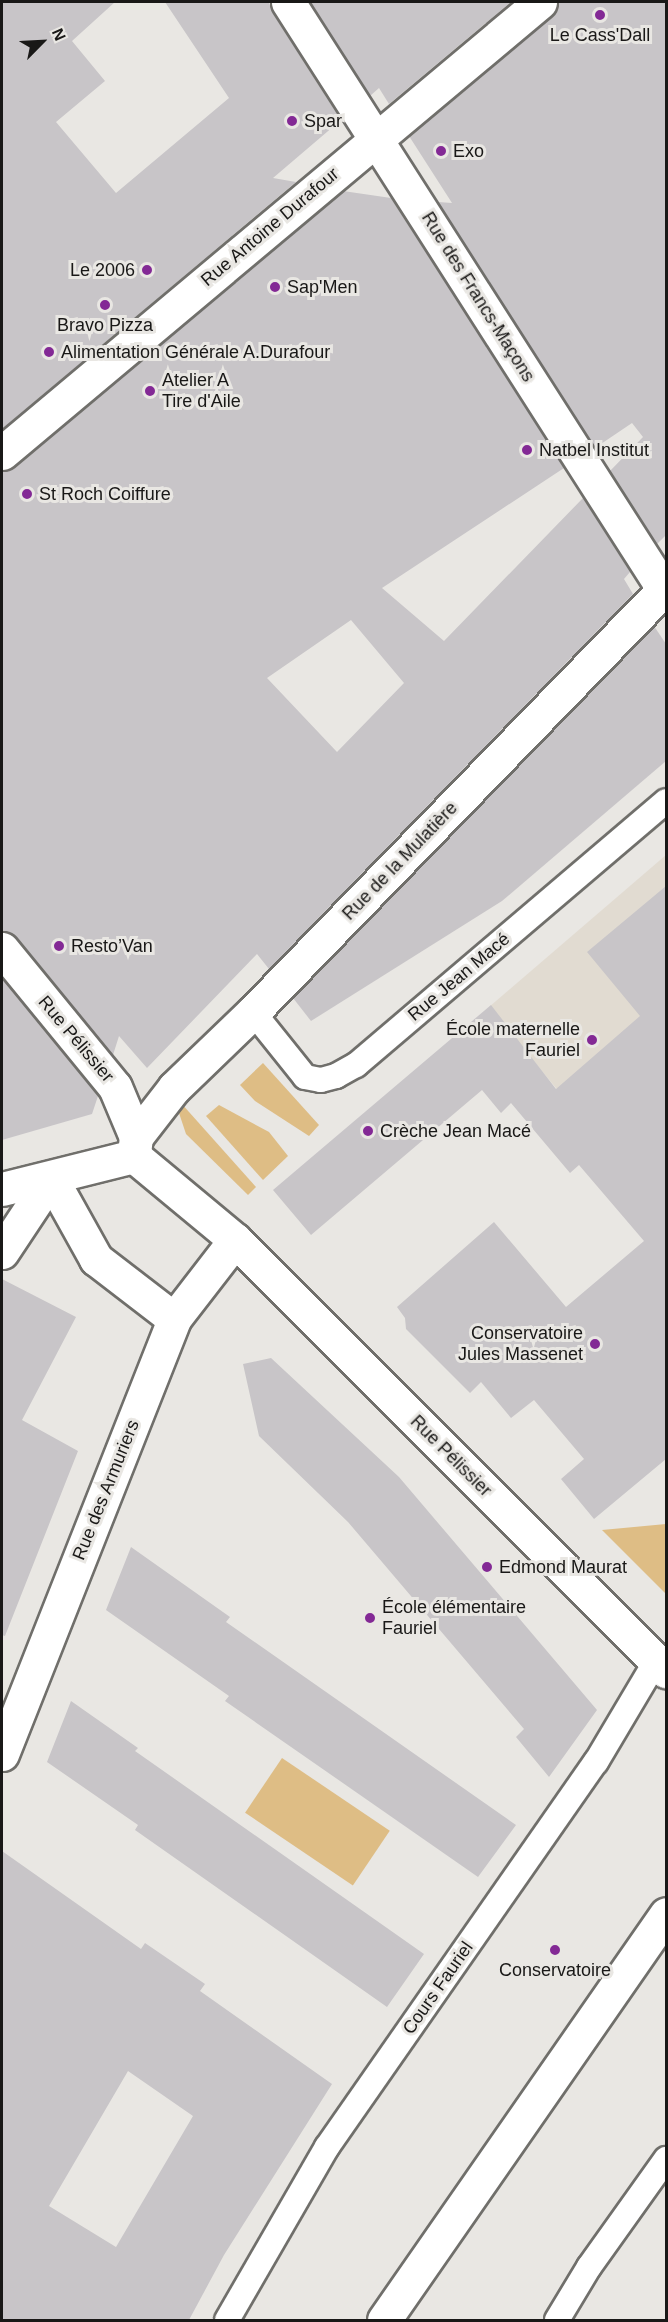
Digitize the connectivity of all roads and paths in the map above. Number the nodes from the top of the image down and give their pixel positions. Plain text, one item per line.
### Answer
1 (288, 2) edge
2 (540, 2) edge
3 (377, 137) junction
4 (2, 453) edge
5 (666, 590) edge
6 (666, 801) edge
7 (2, 949) edge
8 (253, 1012) junction
9 (135, 1146) junction
10 (51, 1178) junction
11 (2, 1189) edge
12 (235, 1240) junction
13 (2, 1252) edge
14 (174, 1319) junction
15 (661, 1666) edge
16 (2, 1754) edge
17 (666, 1915) edge
18 (666, 2159) edge
19 (227, 2320) edge
20 (384, 2320) edge
21 (557, 2320) edge

1 - 3 street, Rue des Francs-Maçons
2 - 3 street, Rue Antoine Durafour
3 - 4 street, Rue Antoine Durafour
3 - 5 street, Rue des Francs-Maçons
5 - 8 street, Rue de la Mulatière
6 - 8 lane, Rue Jean Macé
7 - 9 street, Rue Pélissier
8 - 9 street, Rue de la Mulatière
9 - 10 street
9 - 12 street, Rue Pélissier
10 - 11 street
10 - 13 street
10 - 14 street
12 - 14 street, Rue des Armuriers
12 - 15 street, Rue Pélissier
14 - 16 street, Rue des Armuriers
15 - 19 lane, Cours Fauriel
17 - 20 street
18 - 21 lane

